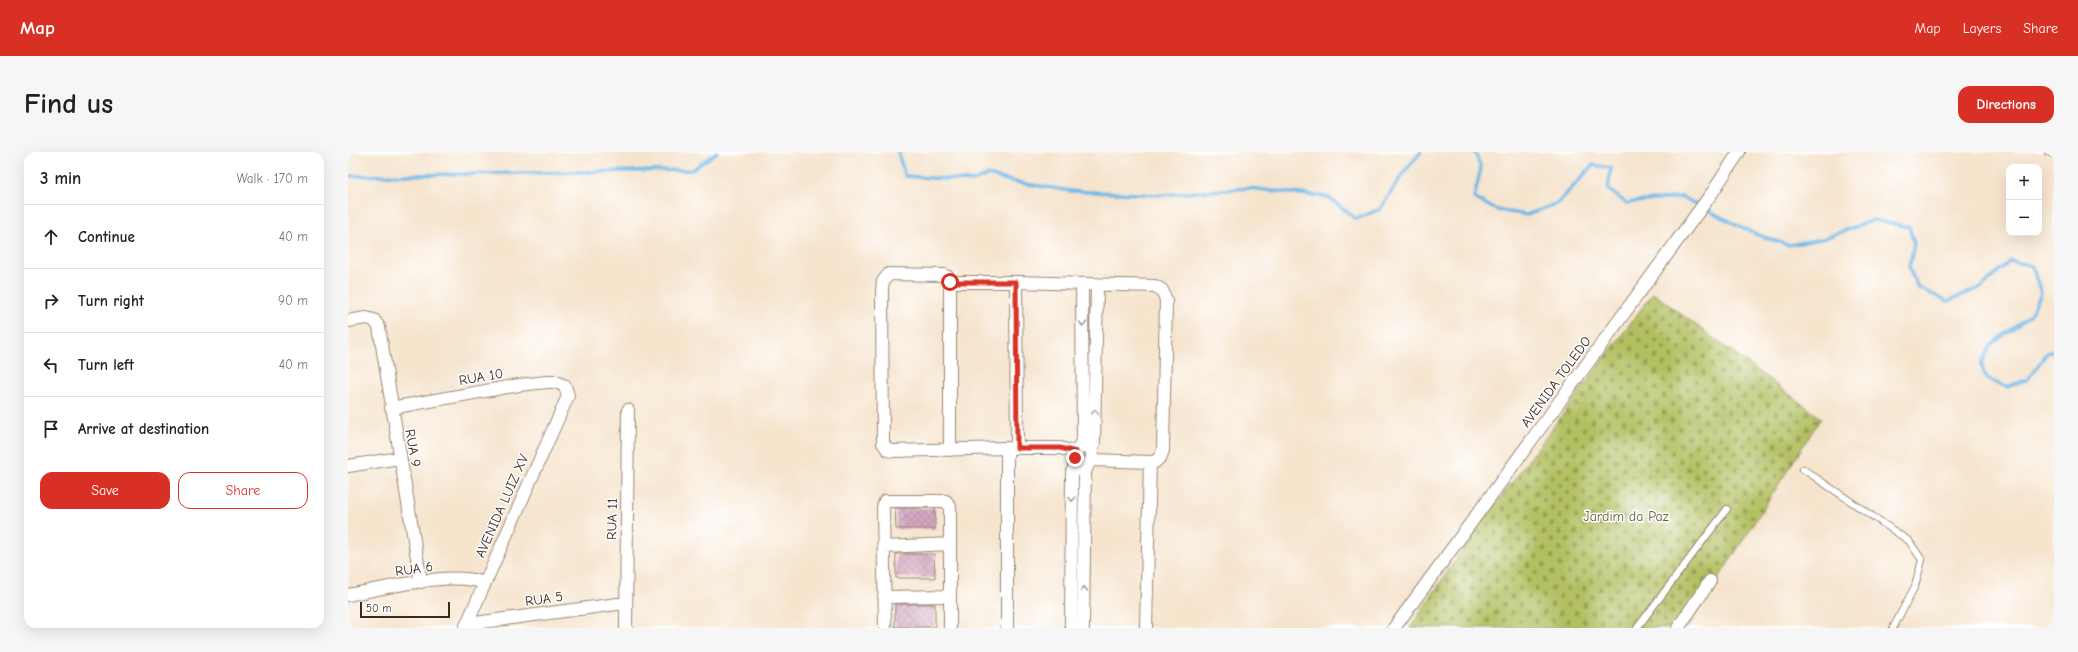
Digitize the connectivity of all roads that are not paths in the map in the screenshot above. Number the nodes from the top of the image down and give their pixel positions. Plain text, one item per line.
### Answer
1 (1739, 152) edge
2 (2048, 152) edge
3 (2054, 154) edge
4 (950, 282) junction
5 (1016, 282) junction
6 (1082, 285) junction
7 (1097, 285) junction
8 (348, 321) edge
9 (568, 396) joint
10 (391, 408) junction
11 (628, 410) dead end
12 (1012, 448) junction
13 (950, 450) junction
14 (1084, 455) junction
15 (400, 458) junction
16 (1150, 462) junction
17 (348, 466) edge
18 (1803, 469) dead end
19 (1728, 509) dead end
20 (950, 544) junction
21 (884, 547) junction
22 (421, 582) junction
23 (484, 582) junction
24 (1710, 582) dead end
25 (348, 595) edge
26 (950, 596) junction
27 (884, 597) junction
28 (625, 603) junction
29 (466, 626) edge
30 (626, 628) edge
31 (885, 628) edge
32 (950, 628) edge
33 (1007, 628) edge
34 (1071, 628) edge
35 (1083, 628) edge
36 (1146, 628) edge
37 (1394, 628) edge
38 (1638, 628) edge
39 (1678, 628) edge
40 (1894, 628) edge

1 - 37 street, AVENIDA TOLEDO
2 - 3 lane
4 - 5 street
4 - 13 street
4 - 13 street
5 - 6 street
5 - 12 street
6 - 7 street
6 -> 14 street
14 -> 7 street
7 - 16 street
8 - 10 street, RUA 9
9 - 10 street, RUA 10
9 - 23 street, AVENIDA LUIZ XV
10 - 15 street, RUA 9
11 - 28 street, RUA 11
12 - 13 street
12 - 14 street
12 - 33 street
14 - 16 street
14 -> 34 street
35 -> 14 street
15 - 17 street
15 - 22 street, RUA 9
16 - 36 street
18 - 40 lane
19 - 38 lane
20 - 21 street
20 - 21 street
20 - 26 street
21 - 27 street
22 - 23 street, RUA 6
22 - 25 street, RUA 6
23 - 29 street, AVENIDA LUIZ XV
24 - 39 street
26 - 27 street
26 - 32 street
27 - 31 street
28 - 29 street, RUA 5
28 - 30 street, RUA 11

